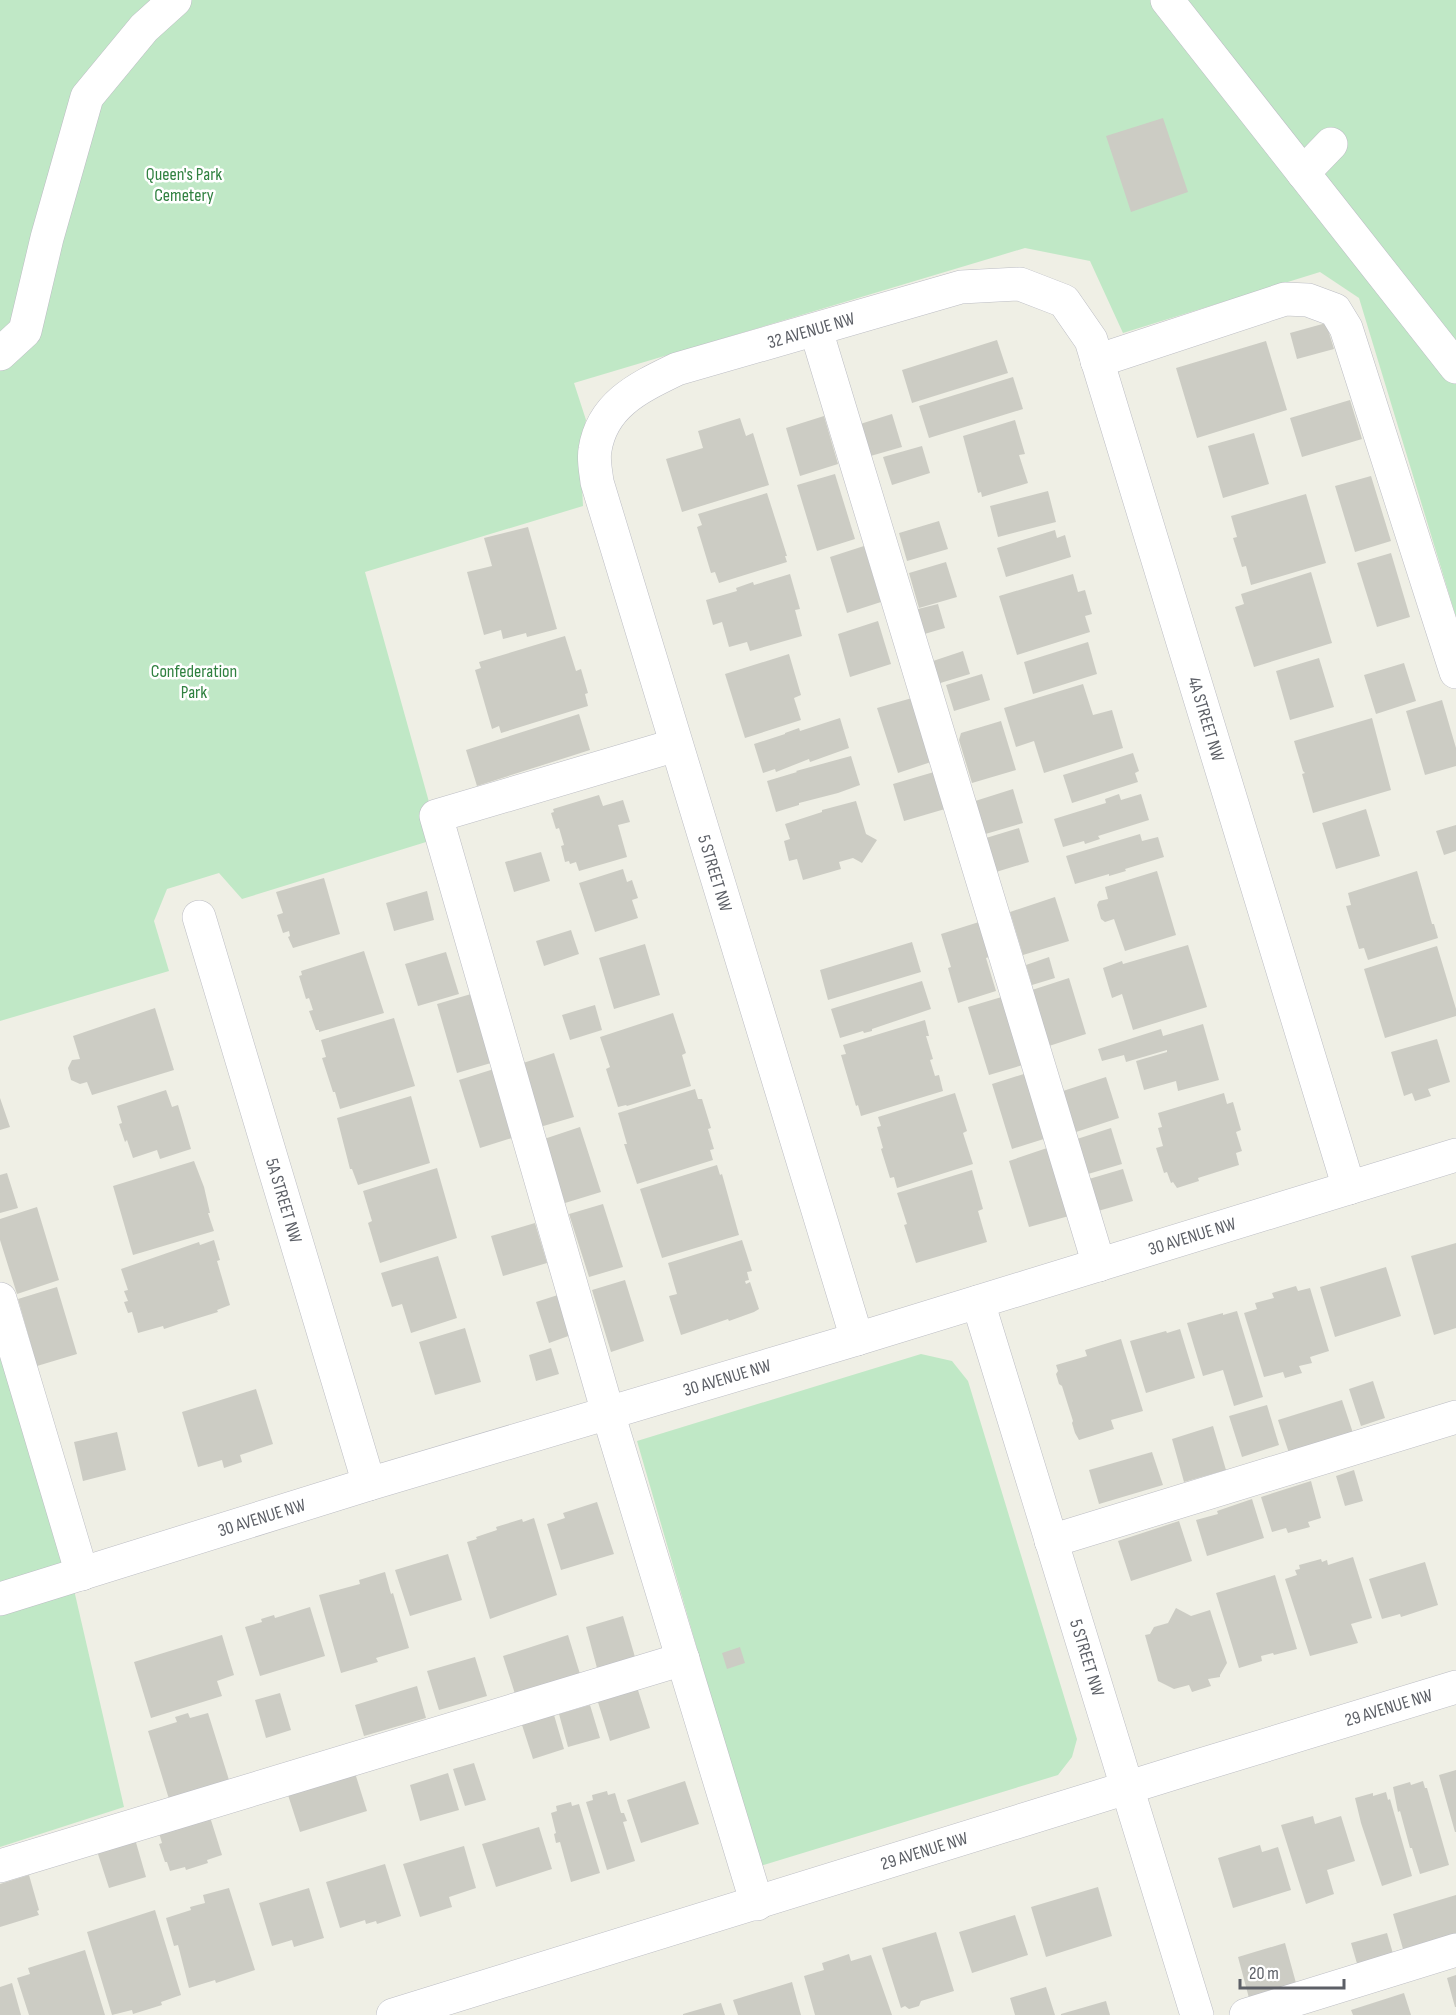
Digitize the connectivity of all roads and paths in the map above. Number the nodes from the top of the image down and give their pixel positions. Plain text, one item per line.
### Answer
1 (175, 0) edge
2 (1167, 0) edge
3 (1331, 144) dead end
4 (1304, 173) junction
5 (1020, 284) joint
6 (816, 330) junction
7 (0, 354) edge
8 (1097, 361) junction
9 (1456, 367) edge
10 (613, 408) joint
11 (1456, 672) edge
12 (676, 746) junction
13 (199, 917) dead end
14 (1456, 1155) edge
15 (1349, 1188) junction
16 (1099, 1265) junction
17 (0, 1299) edge
18 (978, 1302) junction
19 (857, 1339) junction
20 (608, 1413) junction
21 (1456, 1417) edge
22 (369, 1484) junction
23 (1051, 1541) junction
24 (82, 1574) junction
25 (0, 1599) edge
26 (683, 1659) junction
27 (1456, 1687) edge
28 (1127, 1786) junction
29 (0, 1866) edge
30 (757, 1904) junction
31 (1456, 1950) edge
32 (393, 2015) edge
33 (1197, 2015) edge
34 (1246, 2015) edge

1 - 7 street
2 - 4 street
3 - 4 street
4 - 9 street
5 - 6 street, 32 AVENUE NW
5 - 8 street, 4A STREET NW
6 - 10 street, 32 AVENUE NW
6 - 16 street
8 - 11 street
8 - 15 street, 4A STREET NW
10 - 12 street, 5 STREET NW
12 - 19 street, 5 STREET NW
12 - 20 street
13 - 22 street, 5A STREET NW
14 - 15 street, 30 AVENUE NW
15 - 16 street, 30 AVENUE NW
16 - 18 street, 30 AVENUE NW
17 - 24 street
18 - 19 street, 30 AVENUE NW
18 - 23 street, 5 STREET NW
19 - 20 street, 30 AVENUE NW
20 - 22 street, 30 AVENUE NW
20 - 26 street
21 - 23 street
22 - 24 street, 30 AVENUE NW
23 - 28 street, 5 STREET NW
24 - 25 street, 30 AVENUE NW
26 - 29 street
26 - 30 street
27 - 28 street, 29 AVENUE NW
28 - 30 street, 29 AVENUE NW
28 - 33 street, 5 STREET NW
30 - 32 street, 29 AVENUE NW
31 - 34 street

